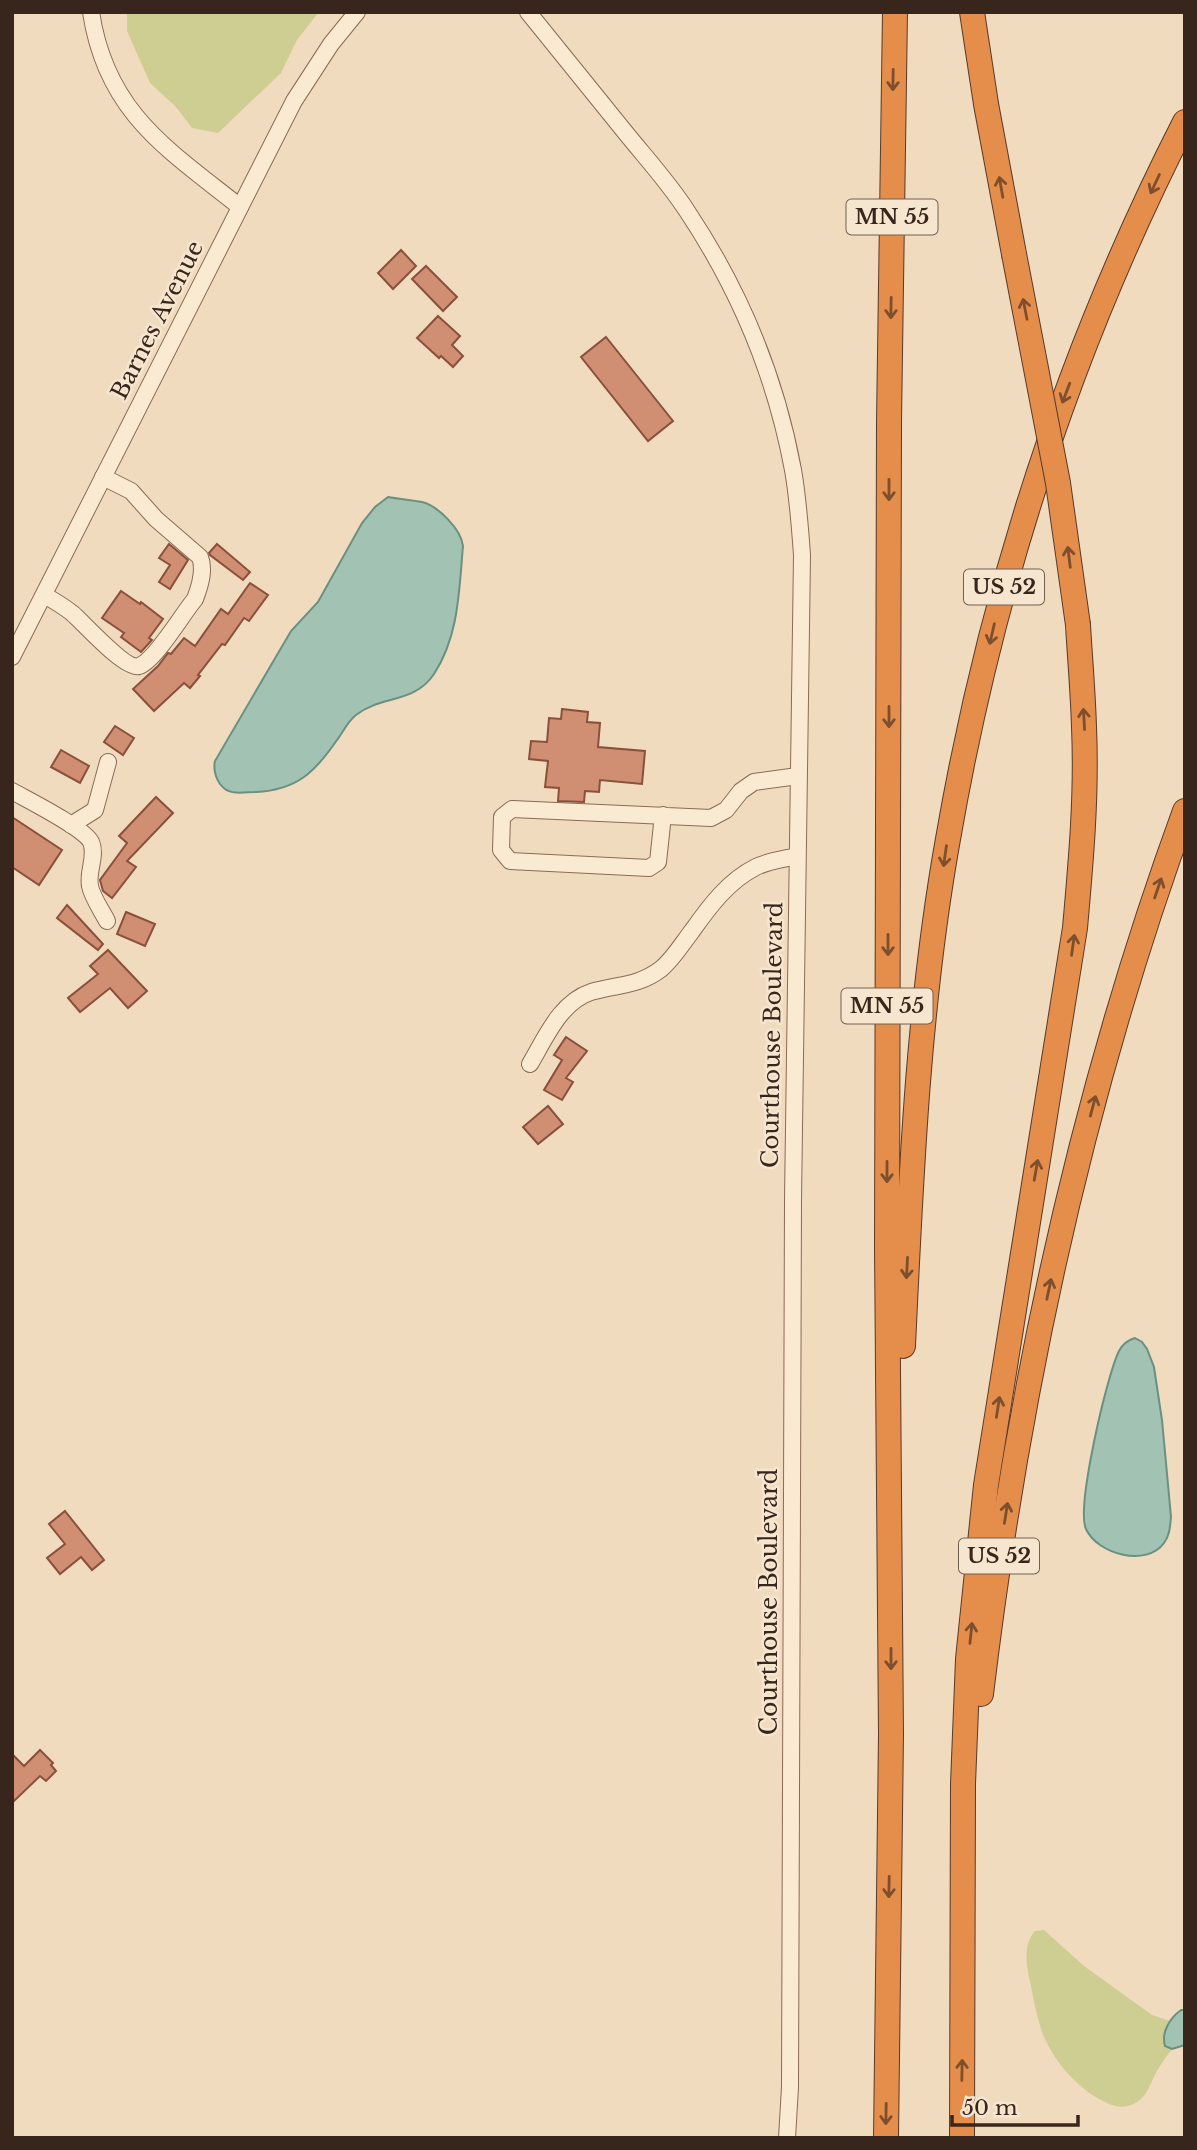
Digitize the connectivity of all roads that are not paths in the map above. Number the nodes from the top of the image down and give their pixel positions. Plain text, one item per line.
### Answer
1 (91, 12) edge
2 (357, 12) edge
3 (528, 12) edge
4 (895, 12) edge
5 (972, 12) edge
6 (1185, 122) edge
7 (240, 207) junction
8 (103, 477) junction
9 (44, 595) junction
10 (12, 657) edge
11 (108, 762) dead end
12 (798, 776) junction
13 (12, 791) edge
14 (95, 810) junction
15 (1185, 811) edge
16 (663, 815) junction
17 (71, 825) junction
18 (91, 842) junction
19 (797, 856) junction
20 (107, 921) dead end
21 (530, 1064) dead end
22 (890, 1591) junction
23 (964, 1872) junction
24 (787, 2138) edge
25 (886, 2138) edge
26 (962, 2138) edge

1 - 7 street
2 - 7 street, Barnes Avenue
3 - 12 street, Courthouse Boulevard
4 -> 22 highway, MN 55
23 -> 5 highway, bridge
6 -> 22 highway, US 52
7 - 8 street, Barnes Avenue
8 - 9 street, Barnes Avenue
8 - 9 street
9 - 10 street, Barnes Avenue
11 - 14 street
12 - 16 street
12 - 19 street, Courthouse Boulevard
13 - 17 street
14 - 17 street
14 - 18 street
23 -> 15 highway, US 52
16 - 16 street
17 - 18 street
18 - 20 street
19 - 21 street
19 - 24 street, Courthouse Boulevard
22 -> 25 highway, US 52
26 -> 23 highway, US 52

